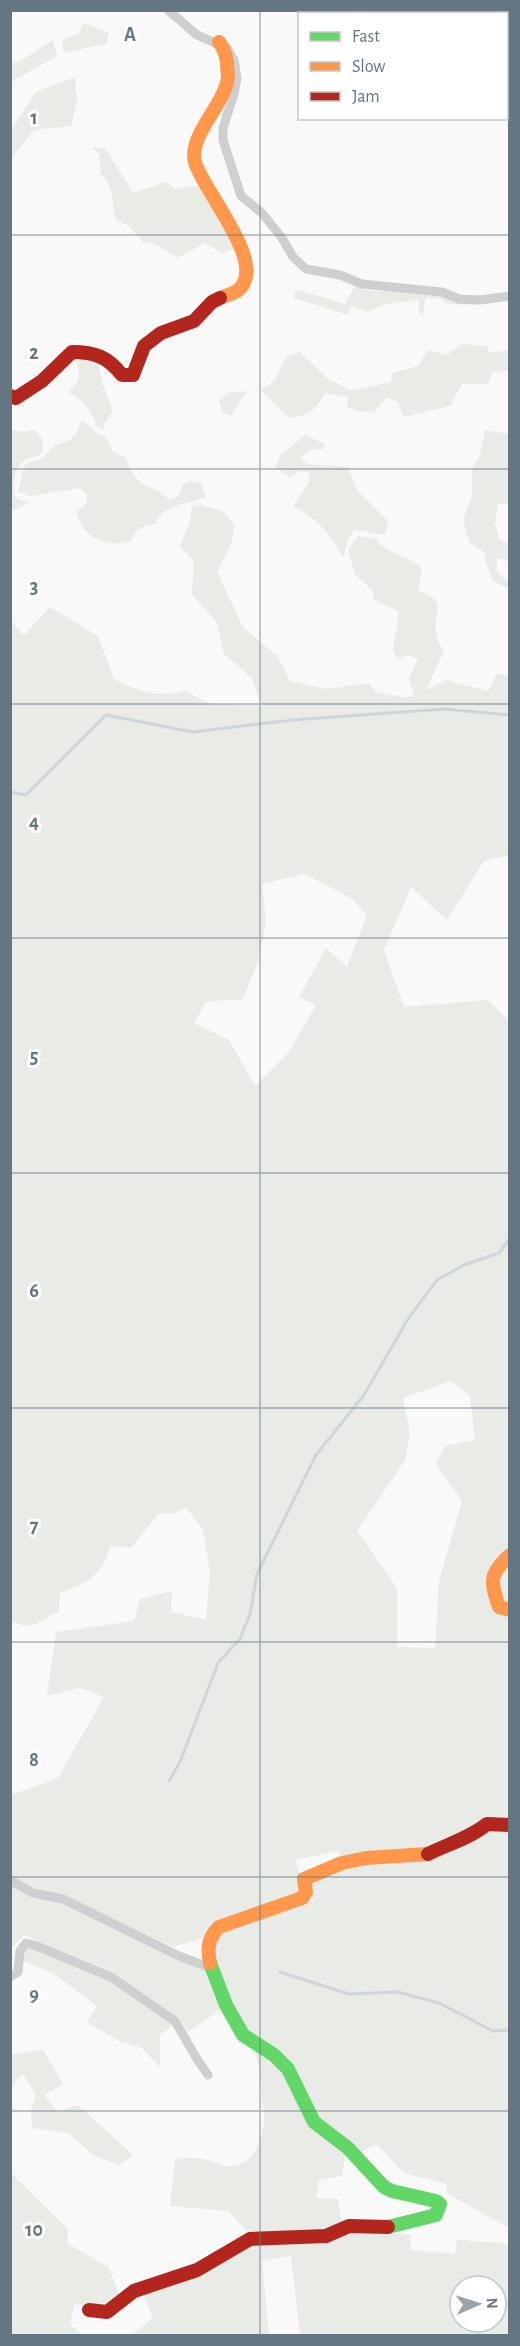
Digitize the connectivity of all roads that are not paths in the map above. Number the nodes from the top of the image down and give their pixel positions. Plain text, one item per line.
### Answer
1 (168, 10) edge
2 (219, 42) junction
3 (510, 296) edge
4 (10, 396) edge
5 (510, 1555) edge
6 (510, 1610) edge
7 (510, 1825) edge
8 (10, 1880) edge
9 (211, 1968) junction
10 (10, 1977) edge
11 (208, 2075) dead end
12 (89, 2310) dead end

1 - 2 street
2 - 3 street
2 - 4 street
5 - 6 street
7 - 9 street
8 - 9 street
9 - 12 street
10 - 11 street

